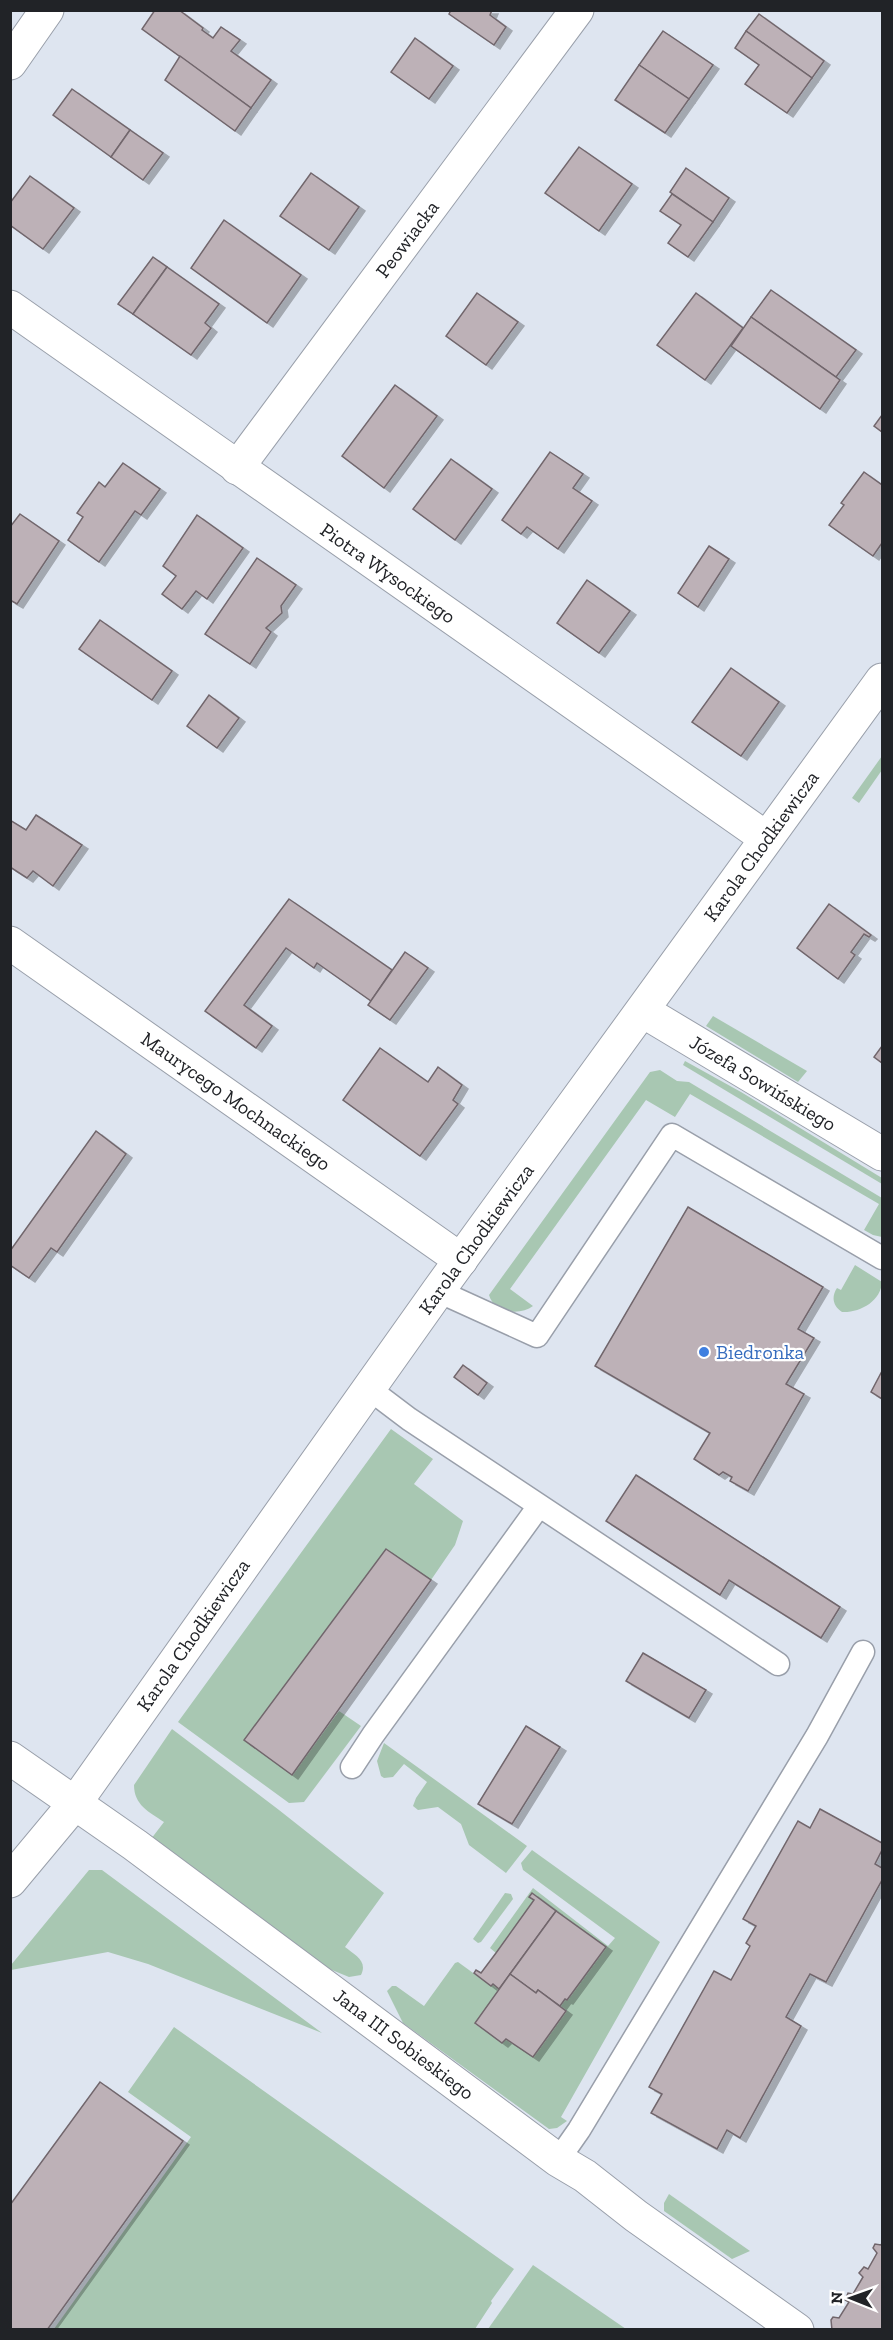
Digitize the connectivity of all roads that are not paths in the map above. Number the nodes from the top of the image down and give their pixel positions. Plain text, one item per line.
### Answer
1 (47, 10) edge
2 (577, 10) edge
3 (10, 63) edge
4 (10, 307) edge
5 (237, 468) junction
6 (882, 680) edge
7 (766, 838) junction
8 (10, 943) edge
9 (643, 1011) junction
10 (882, 1154) edge
11 (882, 1258) edge
12 (461, 1260) junction
13 (438, 1291) junction
14 (368, 1388) junction
15 (539, 1506) junction
16 (863, 1652) dead end
17 (778, 1664) dead end
18 (10, 1758) edge
19 (352, 1767) dead end
20 (75, 1803) junction
21 (10, 1881) edge
22 (558, 2160) junction
23 (797, 2330) edge

1 - 3 street
2 - 5 street, Peowiacka
4 - 5 street, Piotra Wysockiego
5 - 7 street, Piotra Wysockiego
6 - 7 street, Karola Chodkiewicza
7 - 9 street, Karola Chodkiewicza
8 - 12 street, Maurycego Mochnackiego
9 - 10 street, Józefa Sowińskiego
9 - 12 street, Karola Chodkiewicza
11 - 13 lane
12 - 13 street, Karola Chodkiewicza
13 - 14 street, Karola Chodkiewicza
14 - 15 lane
14 - 20 street, Karola Chodkiewicza
15 - 17 lane
15 - 19 lane
16 - 22 lane
18 - 20 street, Jana III Sobieskiego
20 - 21 street, Karola Chodkiewicza
20 - 22 street, Jana III Sobieskiego
22 - 23 street, Jana III Sobieskiego

